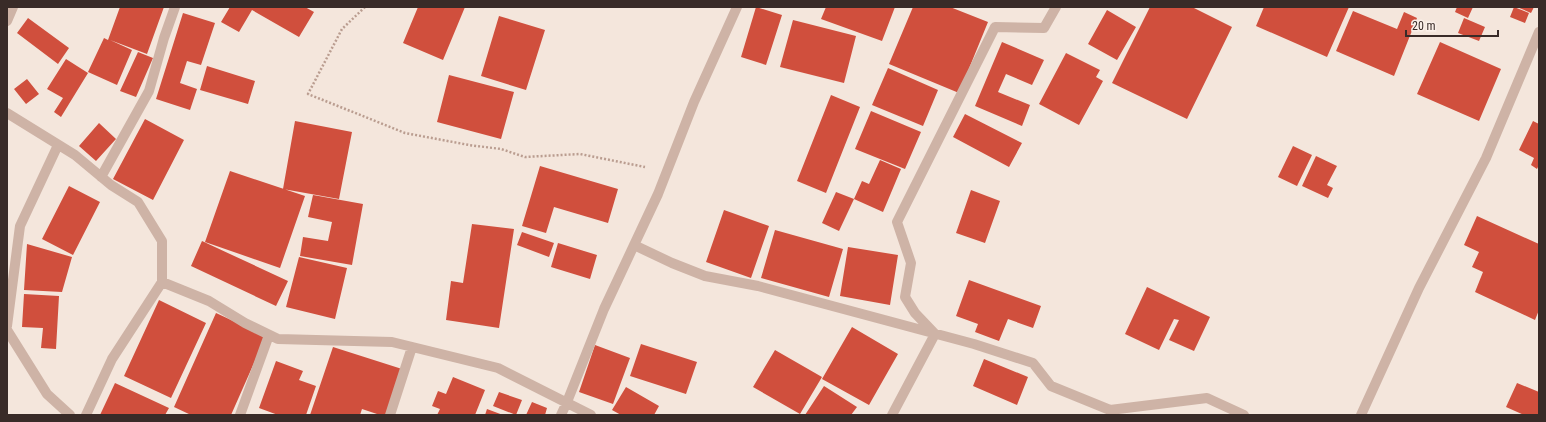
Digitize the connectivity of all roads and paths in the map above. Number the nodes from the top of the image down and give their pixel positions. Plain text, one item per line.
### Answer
1 (13, 7) edge
2 (175, 7) edge
3 (366, 7) edge
4 (737, 7) edge
5 (1056, 7) edge
6 (7, 21) edge
7 (1539, 32) edge
8 (7, 113) edge
9 (58, 145) junction
10 (667, 171) junction
11 (101, 177) junction
12 (634, 245) junction
13 (162, 282) junction
14 (7, 326) edge
15 (7, 330) edge
16 (935, 334) junction
17 (269, 335) junction
18 (11, 341) edge
19 (412, 347) junction
20 (567, 402) junction
21 (70, 415) edge
22 (86, 415) edge
23 (240, 415) edge
24 (390, 415) edge
25 (561, 415) edge
26 (591, 415) edge
27 (892, 415) edge
28 (1244, 415) edge
29 (1361, 415) edge

1 - 6 street
2 - 11 street
3 - 10 path
4 - 10 street
5 - 16 street
7 - 29 street
8 - 9 street
9 - 11 street
9 - 14 street
10 - 12 street
11 - 13 street
12 - 16 street
12 - 20 street
13 - 17 street
13 - 22 street
15 - 18 street
16 - 27 street
16 - 28 street
17 - 19 street
17 - 23 street
18 - 21 street
19 - 20 street
19 - 24 street
20 - 25 street
20 - 26 street

